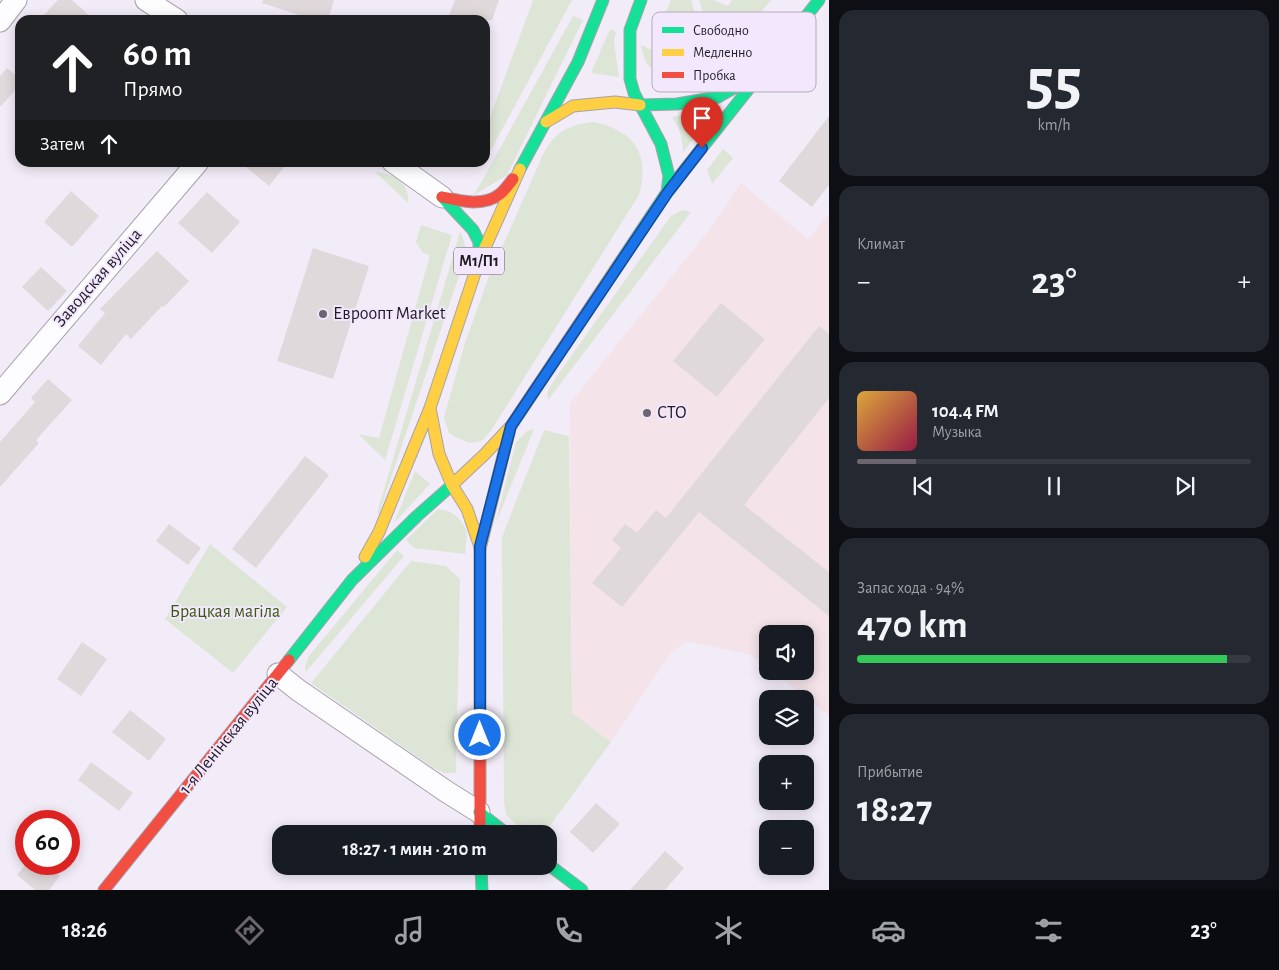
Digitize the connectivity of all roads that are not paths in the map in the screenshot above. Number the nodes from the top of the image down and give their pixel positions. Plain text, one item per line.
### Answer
1 (16, 0) edge
2 (146, 0) edge
3 (603, 0) edge
4 (640, 0) edge
5 (819, 0) edge
6 (809, 12) edge
7 (169, 15) edge
8 (0, 21) edge
9 (726, 92) edge
10 (746, 92) edge
11 (640, 105) junction
12 (546, 122) junction
13 (194, 167) edge
14 (399, 167) edge
15 (516, 176) junction
16 (668, 192) junction
17 (442, 197) junction
18 (479, 261) junction
19 (0, 394) edge
20 (430, 408) junction
21 (511, 426) junction
22 (434, 432) junction
23 (491, 448) junction
24 (450, 450) dead end
25 (472, 454) dead end
26 (452, 485) junction
27 (480, 546) junction
28 (352, 580) junction
29 (278, 674) junction
30 (479, 812) junction
31 (480, 825) edge
32 (496, 825) edge
33 (557, 871) edge
34 (481, 875) edge
35 (104, 890) edge
36 (482, 890) edge
37 (582, 890) edge

1 - 8 street
2 - 7 street
3 - 12 main road, М1/П1
4 - 11 main road
5 - 6 main road
9 - 11 main road
10 - 16 main road
11 - 12 main road
11 - 16 main road
12 - 15 main road, М1/П1
13 - 19 street, Заводская вуліца
14 - 17 street
15 - 17 main road
15 - 18 main road, М1/П1
16 - 21 main road, М1/П1
17 - 18 main road
18 - 20 main road, М1/П1
20 - 22 main road, М1/П1
20 - 28 main road
21 - 23 main road
21 - 27 main road, М1/П1
22 - 24 main road
22 - 26 main road, М1/П1
23 - 25 main road
23 - 26 main road
26 - 27 main road, М1/П1
26 - 28 main road
27 - 30 main road, М1/П1
28 - 29 main road, 1-я Ленінская вуліца
29 - 30 street
29 - 35 main road, 1-я Ленінская вуліца
30 - 31 main road, М1/П1
30 - 32 main road
33 - 37 main road
34 - 36 main road

